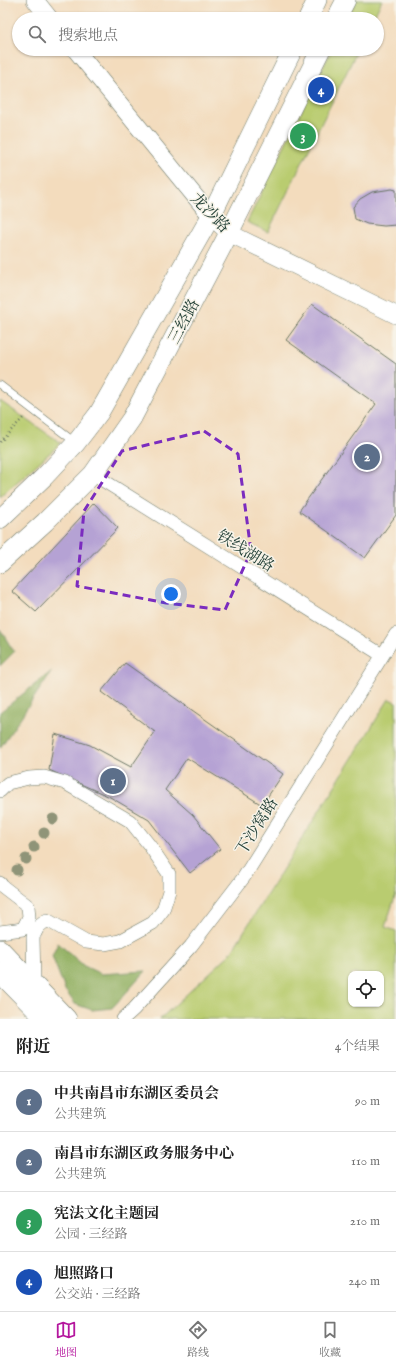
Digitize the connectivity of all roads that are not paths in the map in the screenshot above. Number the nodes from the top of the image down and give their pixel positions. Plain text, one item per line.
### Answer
1 (35, 0) edge
2 (317, 0) edge
3 (346, 0) edge
4 (44, 12) edge
5 (311, 12) edge
6 (340, 12) edge
7 (81, 56) edge
8 (290, 56) edge
9 (318, 56) edge
10 (211, 216) junction
11 (229, 234) junction
12 (396, 314) edge
13 (0, 385) edge
14 (76, 443) junction
15 (92, 474) junction
16 (0, 519) edge
17 (0, 563) edge
18 (396, 634) edge
19 (382, 655) junction
20 (0, 791) edge
21 (0, 883) edge
22 (0, 932) edge
23 (0, 949) edge
24 (0, 973) edge
25 (34, 984) junction
26 (45, 1019) edge
27 (67, 1019) edge
28 (123, 1019) edge

1 - 4 street
2 - 5 main road
3 - 6 main road
7 - 10 street, 龙沙路
8 - 10 main road, 三经路
9 - 11 main road, 三经路
10 - 11 street, 龙沙路
10 - 14 main road, 三经路
11 - 12 street, 龙沙路
11 - 15 main road, 三经路
13 - 14 lane
14 - 16 main road, 三经路
15 - 17 main road, 三经路
15 - 19 street, 铁线湖路
18 - 19 street, 下沙窝路
19 - 28 street, 下沙窝路
20 - 25 street
21 - 22 street
23 - 25 main road
24 - 26 main road
25 - 27 main road

